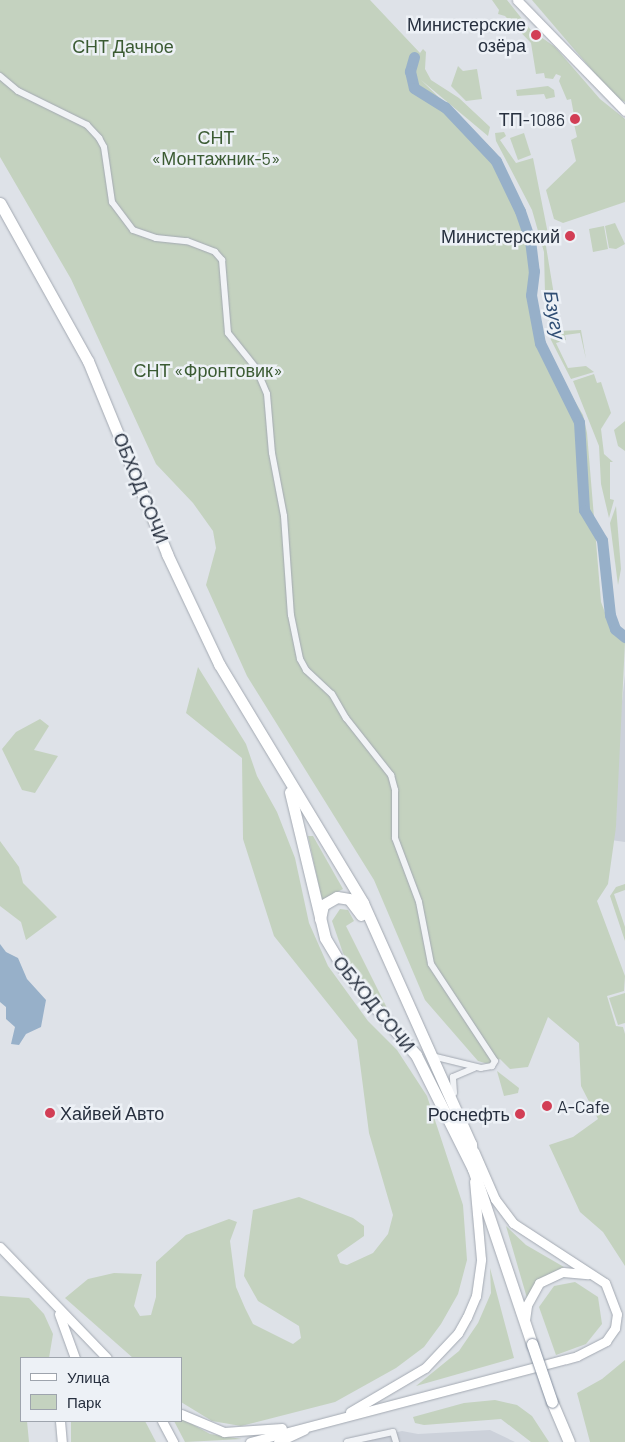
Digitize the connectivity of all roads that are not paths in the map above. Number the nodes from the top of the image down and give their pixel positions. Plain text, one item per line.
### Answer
1 (517, 0) edge
2 (0, 76) edge
3 (625, 111) edge
4 (0, 202) edge
5 (284, 772) junction
6 (320, 926) junction
7 (385, 958) junction
8 (431, 1056) junction
9 (476, 1067) junction
10 (457, 1114) junction
11 (471, 1144) junction
12 (474, 1169) junction
13 (0, 1247) edge
14 (596, 1276) junction
15 (56, 1307) junction
16 (525, 1323) junction
17 (94, 1345) junction
18 (75, 1357) edge
19 (106, 1357) edge
20 (111, 1357) edge
21 (182, 1414) edge
22 (339, 1418) junction
23 (60, 1422) edge
24 (66, 1422) edge
25 (163, 1423) edge
26 (312, 1424) junction
27 (291, 1440) edge
28 (62, 1442) edge
29 (66, 1442) edge
30 (173, 1442) edge
31 (250, 1442) edge
32 (278, 1442) edge
33 (347, 1442) edge
34 (396, 1442) edge
35 (569, 1442) edge

1 - 3 main road
2 - 9 street
4 - 5 highway, ОБХОД СОЧИ
5 - 6 highway, ОБХОД СОЧИ
5 - 7 highway, ОБХОД СОЧИ
6 - 7 highway
6 - 12 highway, ОБХОД СОЧИ
7 - 8 highway, ОБХОД СОЧИ
8 - 9 street
8 - 10 highway, ОБХОД СОЧИ
9 - 10 street
10 - 11 highway, ОБХОД СОЧИ
11 - 12 highway, ОБХОД СОЧИ
11 - 14 main road
12 - 16 highway, ОБХОД СОЧИ
12 - 22 main road
13 - 15 main road
14 - 16 main road
14 - 22 main road
15 - 17 main road
15 - 18 main road
16 - 35 highway, ОБХОД СОЧИ, bridge
17 - 19 main road
17 - 20 main road
21 - 26 main road
22 - 26 main road
23 - 28 main road
24 - 29 main road
25 - 30 main road
26 - 27 main road
26 - 31 main road
27 - 32 main road
33 - 34 street

